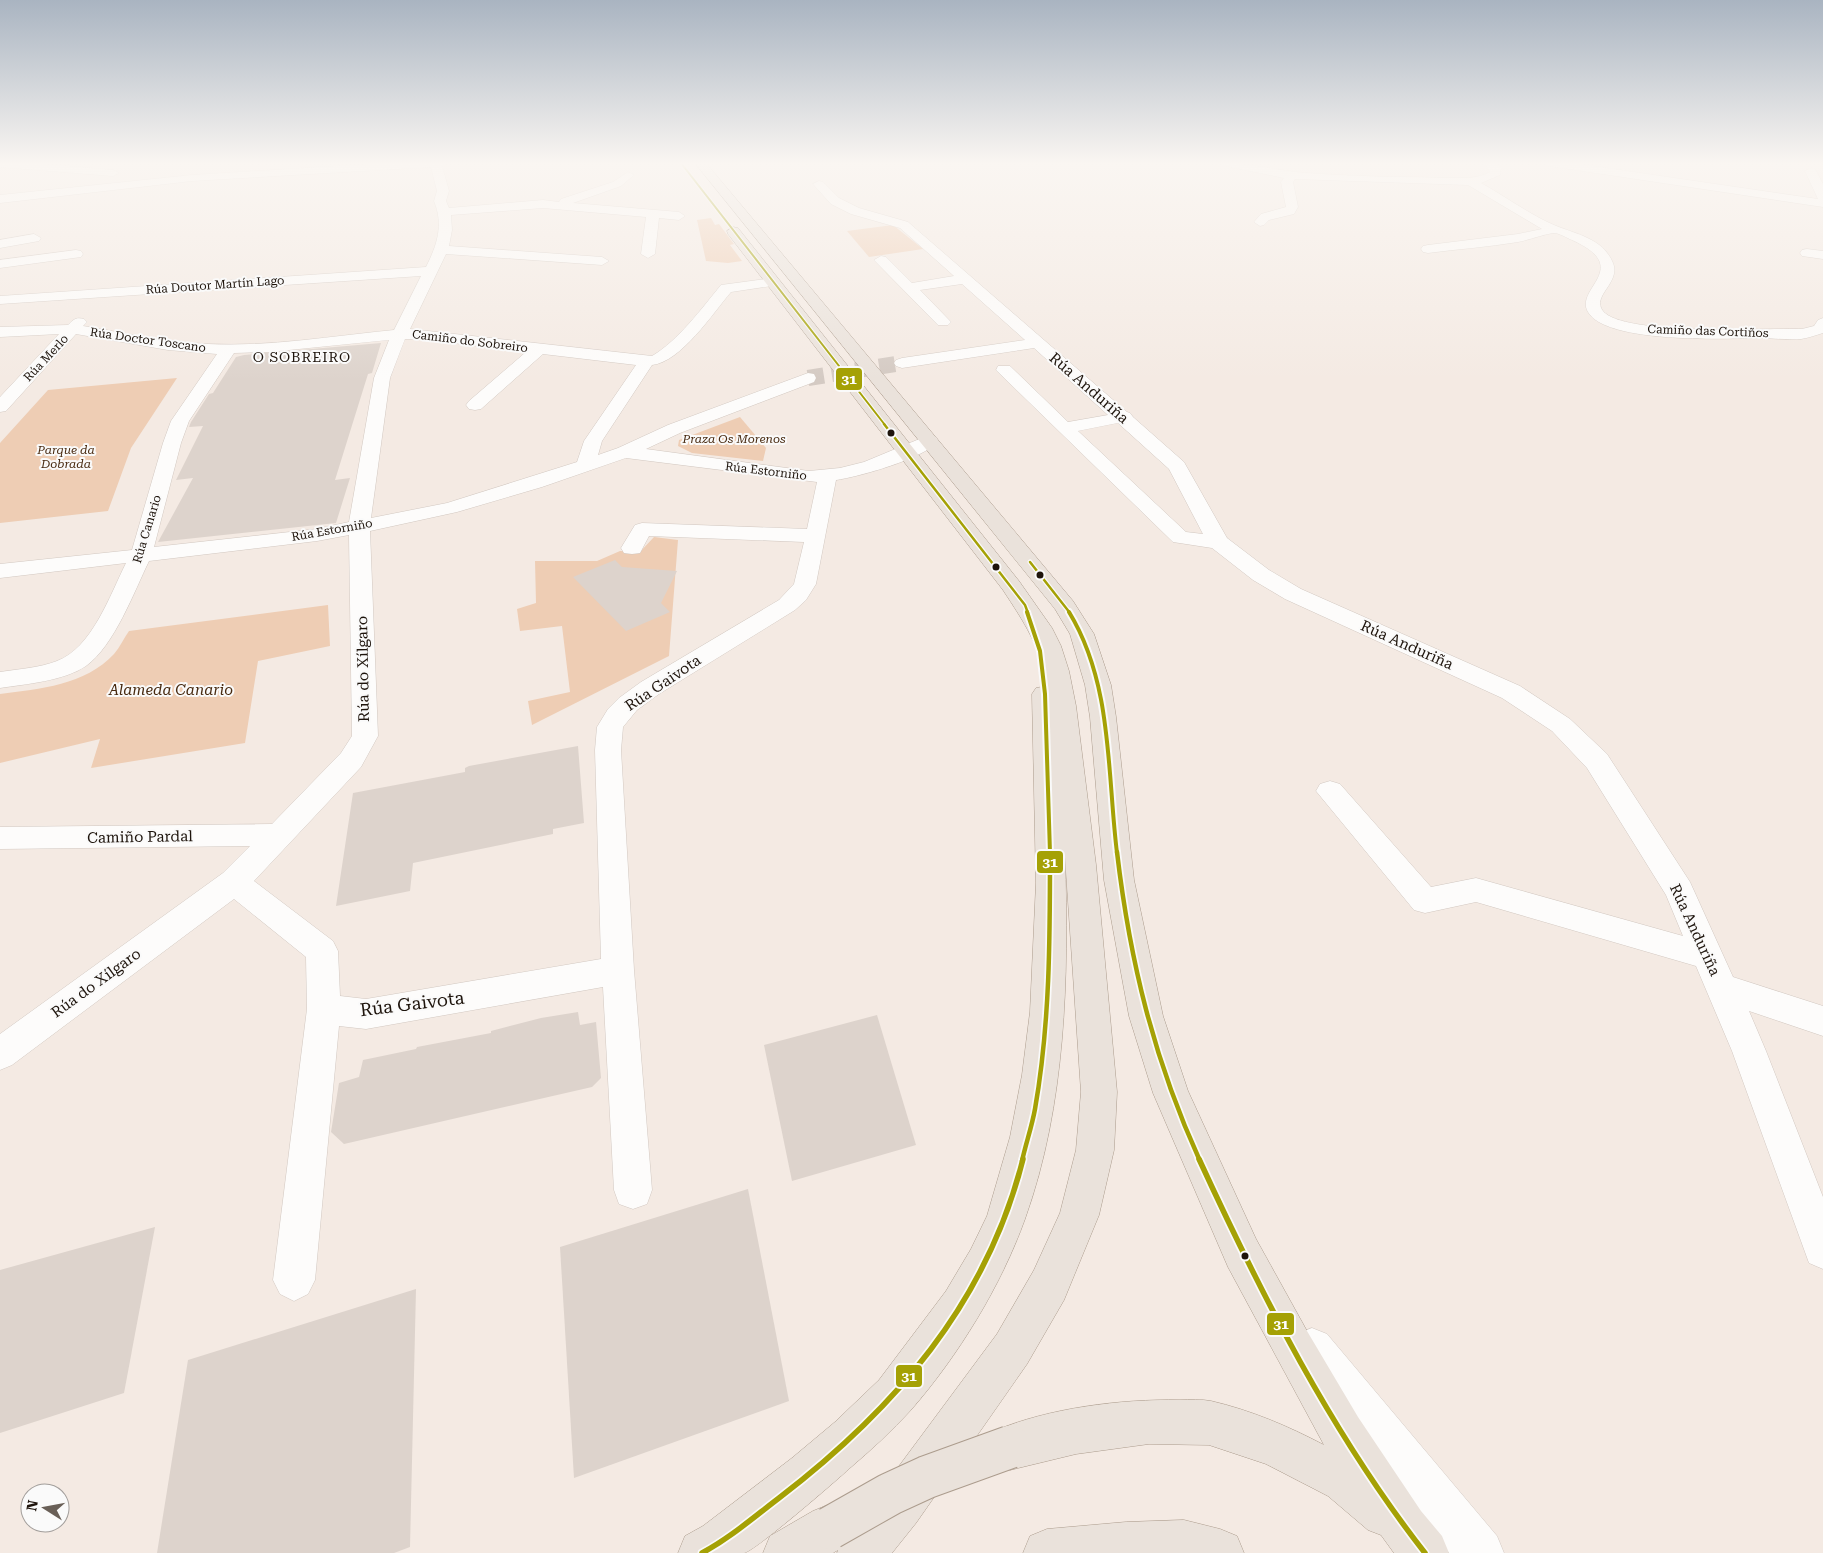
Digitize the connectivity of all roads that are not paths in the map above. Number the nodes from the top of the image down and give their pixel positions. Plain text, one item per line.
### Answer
1 (445, 235) edge
2 (650, 235) edge
3 (737, 235) edge
4 (760, 235) edge
5 (916, 235) edge
6 (1530, 235) edge
7 (1568, 235) edge
8 (34, 238) dead end
9 (0, 244) edge
10 (1428, 249) dead end
11 (441, 250) junction
12 (1807, 253) dead end
13 (76, 254) dead end
14 (648, 254) dead end
15 (1823, 255) edge
16 (880, 260) dead end
17 (602, 261) dead end
18 (0, 264) edge
19 (431, 271) junction
20 (965, 279) junction
21 (773, 282) junction
22 (908, 288) junction
23 (123, 291) junction
24 (76, 295) junction
25 (0, 300) edge
26 (92, 309) junction
27 (943, 322) dead end
28 (1823, 323) edge
29 (72, 330) junction
30 (0, 332) edge
31 (402, 334) junction
32 (1036, 343) junction
33 (229, 348) junction
34 (539, 349) junction
35 (647, 361) junction
36 (902, 363) tunnel mouth
37 (1004, 370) dead end
38 (9, 377) dead end
39 (28, 378) junction
40 (808, 378) tunnel mouth
41 (475, 405) dead end
42 (0, 407) edge
43 (1124, 418) junction
44 (1064, 428) junction
45 (929, 441) junction
46 (625, 452) junction
47 (904, 452) junction
48 (585, 466) junction
49 (827, 477) junction
50 (359, 526) junction
51 (816, 536) junction
52 (1218, 542) junction
53 (632, 548) dead end
54 (141, 555) junction
55 (0, 571) edge
56 (1025, 605) junction
57 (0, 680) edge
58 (1330, 791) dead end
59 (281, 835) junction
60 (0, 838) edge
61 (234, 882) junction
62 (1707, 956) junction
63 (618, 970) junction
64 (1722, 988) junction
65 (324, 1009) junction
66 (1823, 1020) edge
67 (0, 1054) edge
68 (633, 1190) dead end
69 (1823, 1248) edge
70 (1242, 1253) junction
71 (294, 1280) dead end
72 (845, 1540) edge
73 (1414, 1540) edge
74 (702, 1553) edge
75 (787, 1553) edge
76 (1047, 1553) edge
77 (1220, 1553) edge
78 (1480, 1553) edge

1 - 11 street, Rúa do Xílgaro
2 - 14 street
3 - 21 main road
4 - 45 main road
5 - 20 street, Rúa Anduriña
6 - 10 street
7 - 28 street, Camiño das Cortiños
8 - 9 street
11 - 17 street
11 - 19 street, Rúa do Xílgaro
12 - 15 street
13 - 18 street
16 - 22 street
19 - 23 street, Rúa Doutor Martín Lago
19 - 31 street, Rúa do Xílgaro
20 - 22 street
20 - 32 street, Rúa Anduriña
21 - 35 street, Camiño do Sobreiro
21 - 47 main road
22 - 27 street
23 - 24 street, Rúa Doutor Martín Lago
23 - 26 street, Rúa Merlo
24 - 25 street, Rúa Doutor Martín Lago
24 - 26 street
26 - 29 street, Rúa Merlo
29 - 30 street, Rúa Doctor Toscano
29 - 33 street, Rúa Doctor Toscano
29 - 39 street, Rúa Merlo
31 - 33 street, Rúa Doctor Toscano
31 - 34 street, Camiño do Sobreiro
31 - 50 street, Rúa do Xílgaro
32 - 36 street
32 - 43 street, Rúa Anduriña
33 - 54 street, Rúa Canario
34 - 35 street, Camiño do Sobreiro
34 - 41 street, Camiño do Sobreiro
35 - 48 street
37 - 44 street
38 - 39 street
39 - 42 street, Rúa Merlo
40 - 46 street, Rúa Estorniño
43 - 44 street
43 - 52 street, Rúa Anduriña
44 - 52 street
45 - 47 street, Rúa Estorniño
45 - 70 main road
46 - 48 street, Rúa Estorniño
46 - 49 street, Rúa Estorniño
47 - 49 street, Rúa Estorniño
47 - 56 main road
48 - 50 street, Rúa Estorniño
49 - 51 street, Rúa Gaivota
50 - 54 street, Rúa Estorniño
50 - 59 street, Rúa do Xílgaro
51 - 53 street
51 - 63 street, Rúa Gaivota
52 - 62 street, Rúa Anduriña
54 - 55 street, Rúa Estorniño
54 - 57 street, Rúa Canario
56 - 72 main road
56 - 74 main road
58 - 62 street
59 - 60 street, Camiño Pardal
59 - 61 street, Rúa do Xílgaro
61 - 65 street
61 - 67 street, Rúa do Xílgaro
62 - 64 street, Rúa Anduriña
63 - 65 street, Rúa Gaivota
63 - 68 street, Rúa Gaivota
64 - 66 street
64 - 69 street, Rúa Anduriña
65 - 71 street
70 - 73 main road
70 - 78 street
72 - 73 main road, bridge
72 - 75 main road
76 - 77 main road

